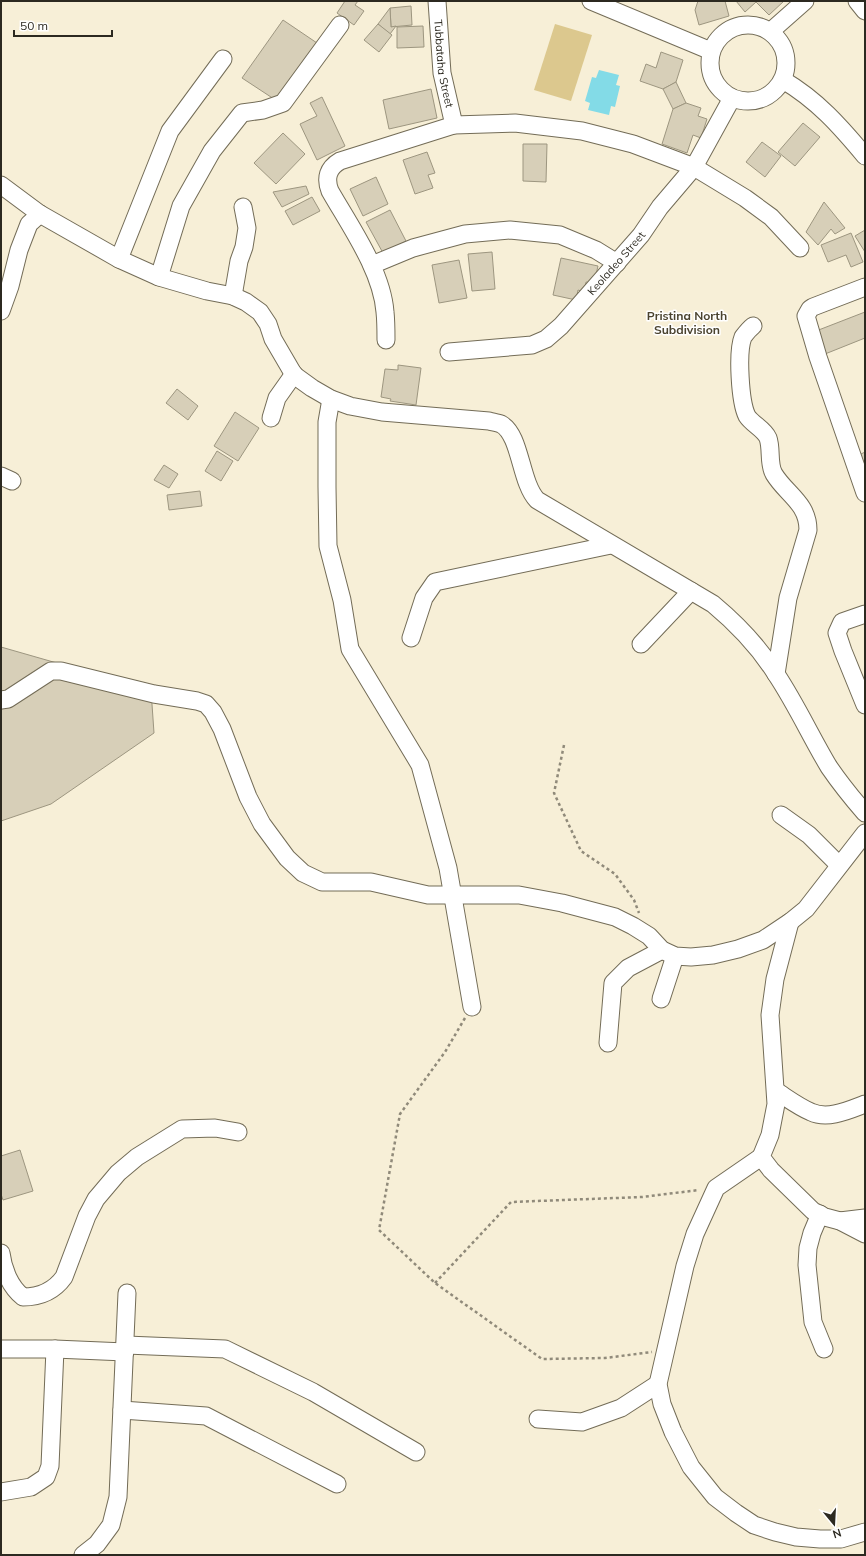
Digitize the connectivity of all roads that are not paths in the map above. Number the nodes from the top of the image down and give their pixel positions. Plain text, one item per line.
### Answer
1 (437, 1) edge
2 (591, 1) edge
3 (805, 1) edge
4 (857, 1) edge
5 (865, 11) edge
6 (340, 25) dead end
7 (771, 31) junction
8 (711, 51) junction
9 (223, 59) dead end
10 (783, 80) junction
11 (732, 98) junction
12 (454, 125) junction
13 (865, 156) edge
14 (694, 167) junction
15 (1, 185) edge
16 (242, 207) dead end
17 (40, 214) junction
18 (800, 248) dead end
19 (119, 259) junction
20 (618, 263) junction
21 (372, 265) junction
22 (159, 277) junction
23 (865, 287) edge
24 (233, 296) junction
25 (1, 311) edge
26 (753, 326) dead end
27 (386, 340) dead end
28 (448, 352) dead end
29 (294, 374) junction
30 (331, 399) junction
31 (271, 418) dead end
32 (865, 493) edge
33 (611, 545) junction
34 (691, 591) junction
35 (865, 614) edge
36 (410, 638) dead end
37 (641, 644) dead end
38 (776, 674) junction
39 (1, 700) edge
40 (865, 706) edge
41 (865, 813) edge
42 (781, 815) dead end
43 (865, 833) edge
44 (839, 865) junction
45 (452, 894) junction
46 (790, 922) junction
47 (669, 953) junction
48 (662, 999) dead end
49 (472, 1006) road end
50 (608, 1043) dead end
51 (776, 1091) junction
52 (865, 1104) edge
53 (238, 1132) dead end
54 (761, 1157) junction
55 (820, 1214) junction
56 (865, 1218) edge
57 (840, 1221) junction
58 (865, 1234) edge
59 (1, 1253) edge
60 (128, 1294) dead end
61 (126, 1348) junction
62 (1, 1349) edge
63 (55, 1349) junction
64 (824, 1349) dead end
65 (658, 1384) junction
66 (122, 1410) junction
67 (538, 1420) dead end
68 (416, 1452) dead end
69 (337, 1484) dead end
70 (1, 1492) edge
71 (865, 1532) edge
72 (83, 1555) edge

1 - 12 street, Tubbataha Street
2 - 8 street
3 - 7 street
4 - 5 street
6 - 22 street
7 - 8 street
7 - 10 street
8 - 11 street
9 - 19 street
10 - 11 street
10 - 13 street
11 - 14 street, Keoladeo Street
12 - 14 street
12 - 21 street
14 - 18 street
14 - 20 street, Keoladeo Street
15 - 17 street
16 - 24 street
17 - 19 street
17 - 25 street
19 - 22 street
20 - 21 street
20 - 28 street, Keoladeo Street
21 - 27 street
22 - 24 street
23 - 32 street
24 - 29 street
26 - 38 street
29 - 30 street
29 - 31 street
30 - 33 street
30 - 45 street
33 - 34 street
33 - 36 street
34 - 37 street
34 - 38 street
35 - 40 street
38 - 41 street
39 - 45 street
42 - 44 street
43 - 44 street
44 - 46 street
45 - 47 street
45 - 49 street
46 - 47 street
46 - 51 street
47 - 48 street
47 - 50 street
51 - 52 street
51 - 54 street
53 - 59 street
54 - 55 street
54 - 65 street
55 - 57 street
55 - 64 street
56 - 57 street
57 - 58 street
60 - 61 street
61 - 63 street
61 - 66 street
61 - 68 street
62 - 63 street
63 - 70 street
65 - 67 street
65 - 71 street
66 - 69 street
66 - 72 street

